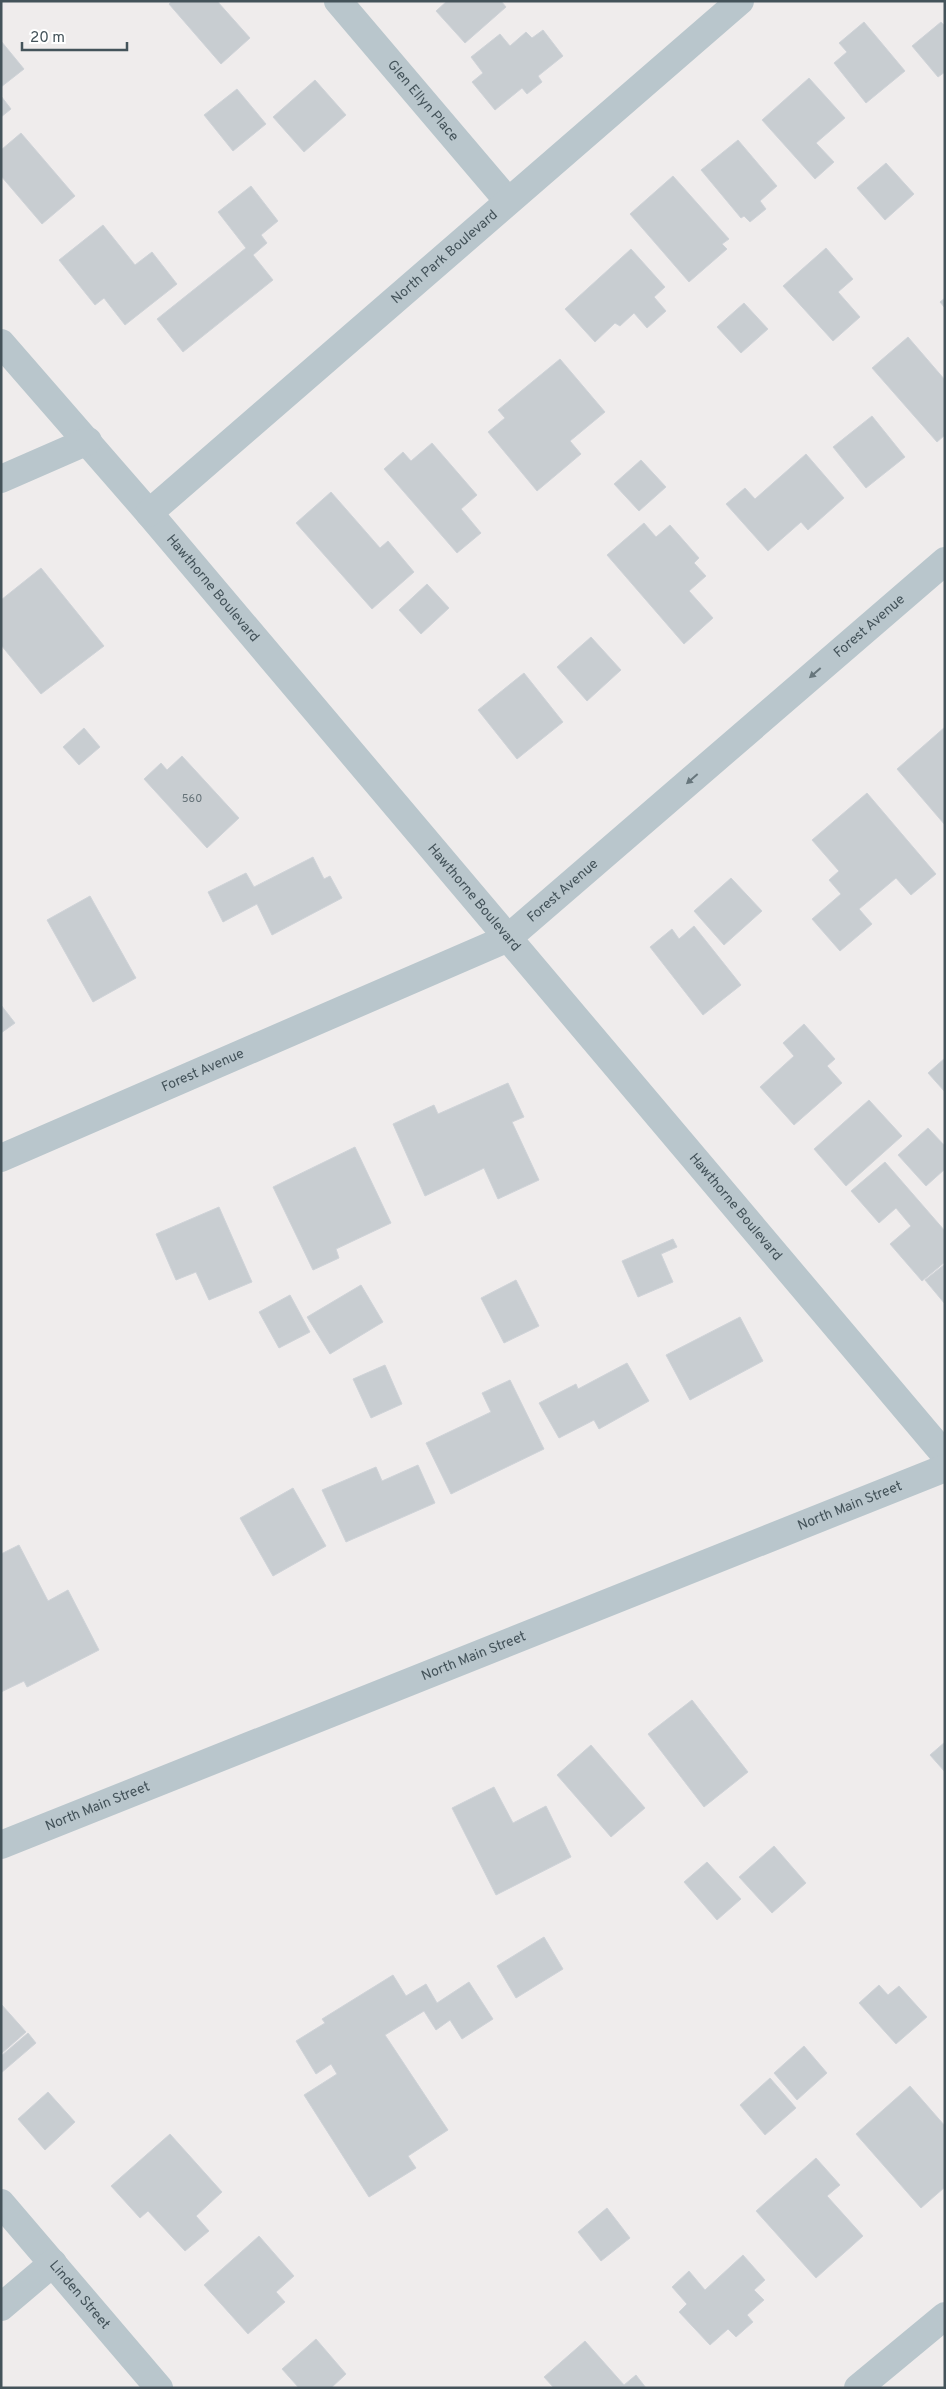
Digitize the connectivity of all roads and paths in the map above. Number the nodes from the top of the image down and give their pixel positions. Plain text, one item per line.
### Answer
1 (338, 1) edge
2 (740, 1) edge
3 (508, 201) junction
4 (1, 343) edge
5 (88, 441) junction
6 (1, 478) edge
7 (149, 513) junction
8 (945, 561) edge
9 (508, 938) junction
10 (1, 1158) edge
11 (945, 1455) edge
12 (945, 1468) edge
13 (1, 1845) edge
14 (1, 2203) edge
15 (53, 2264) junction
16 (1, 2307) edge
17 (945, 2316) edge
18 (159, 2388) edge
19 (858, 2388) edge

1 - 3 street, Glen Ellyn Place
2 - 3 street, North Park Boulevard
3 - 7 street, North Park Boulevard
4 - 5 street, Hawthorne Boulevard
5 - 6 street
5 - 7 street, Hawthorne Boulevard
7 - 9 street, Hawthorne Boulevard
8 -> 9 street, Forest Avenue
9 - 10 street, Forest Avenue
9 - 11 street, Hawthorne Boulevard
12 - 13 street, North Main Street
14 - 15 street, Linden Street
15 - 16 street
15 - 18 street, Linden Street
17 - 19 street

